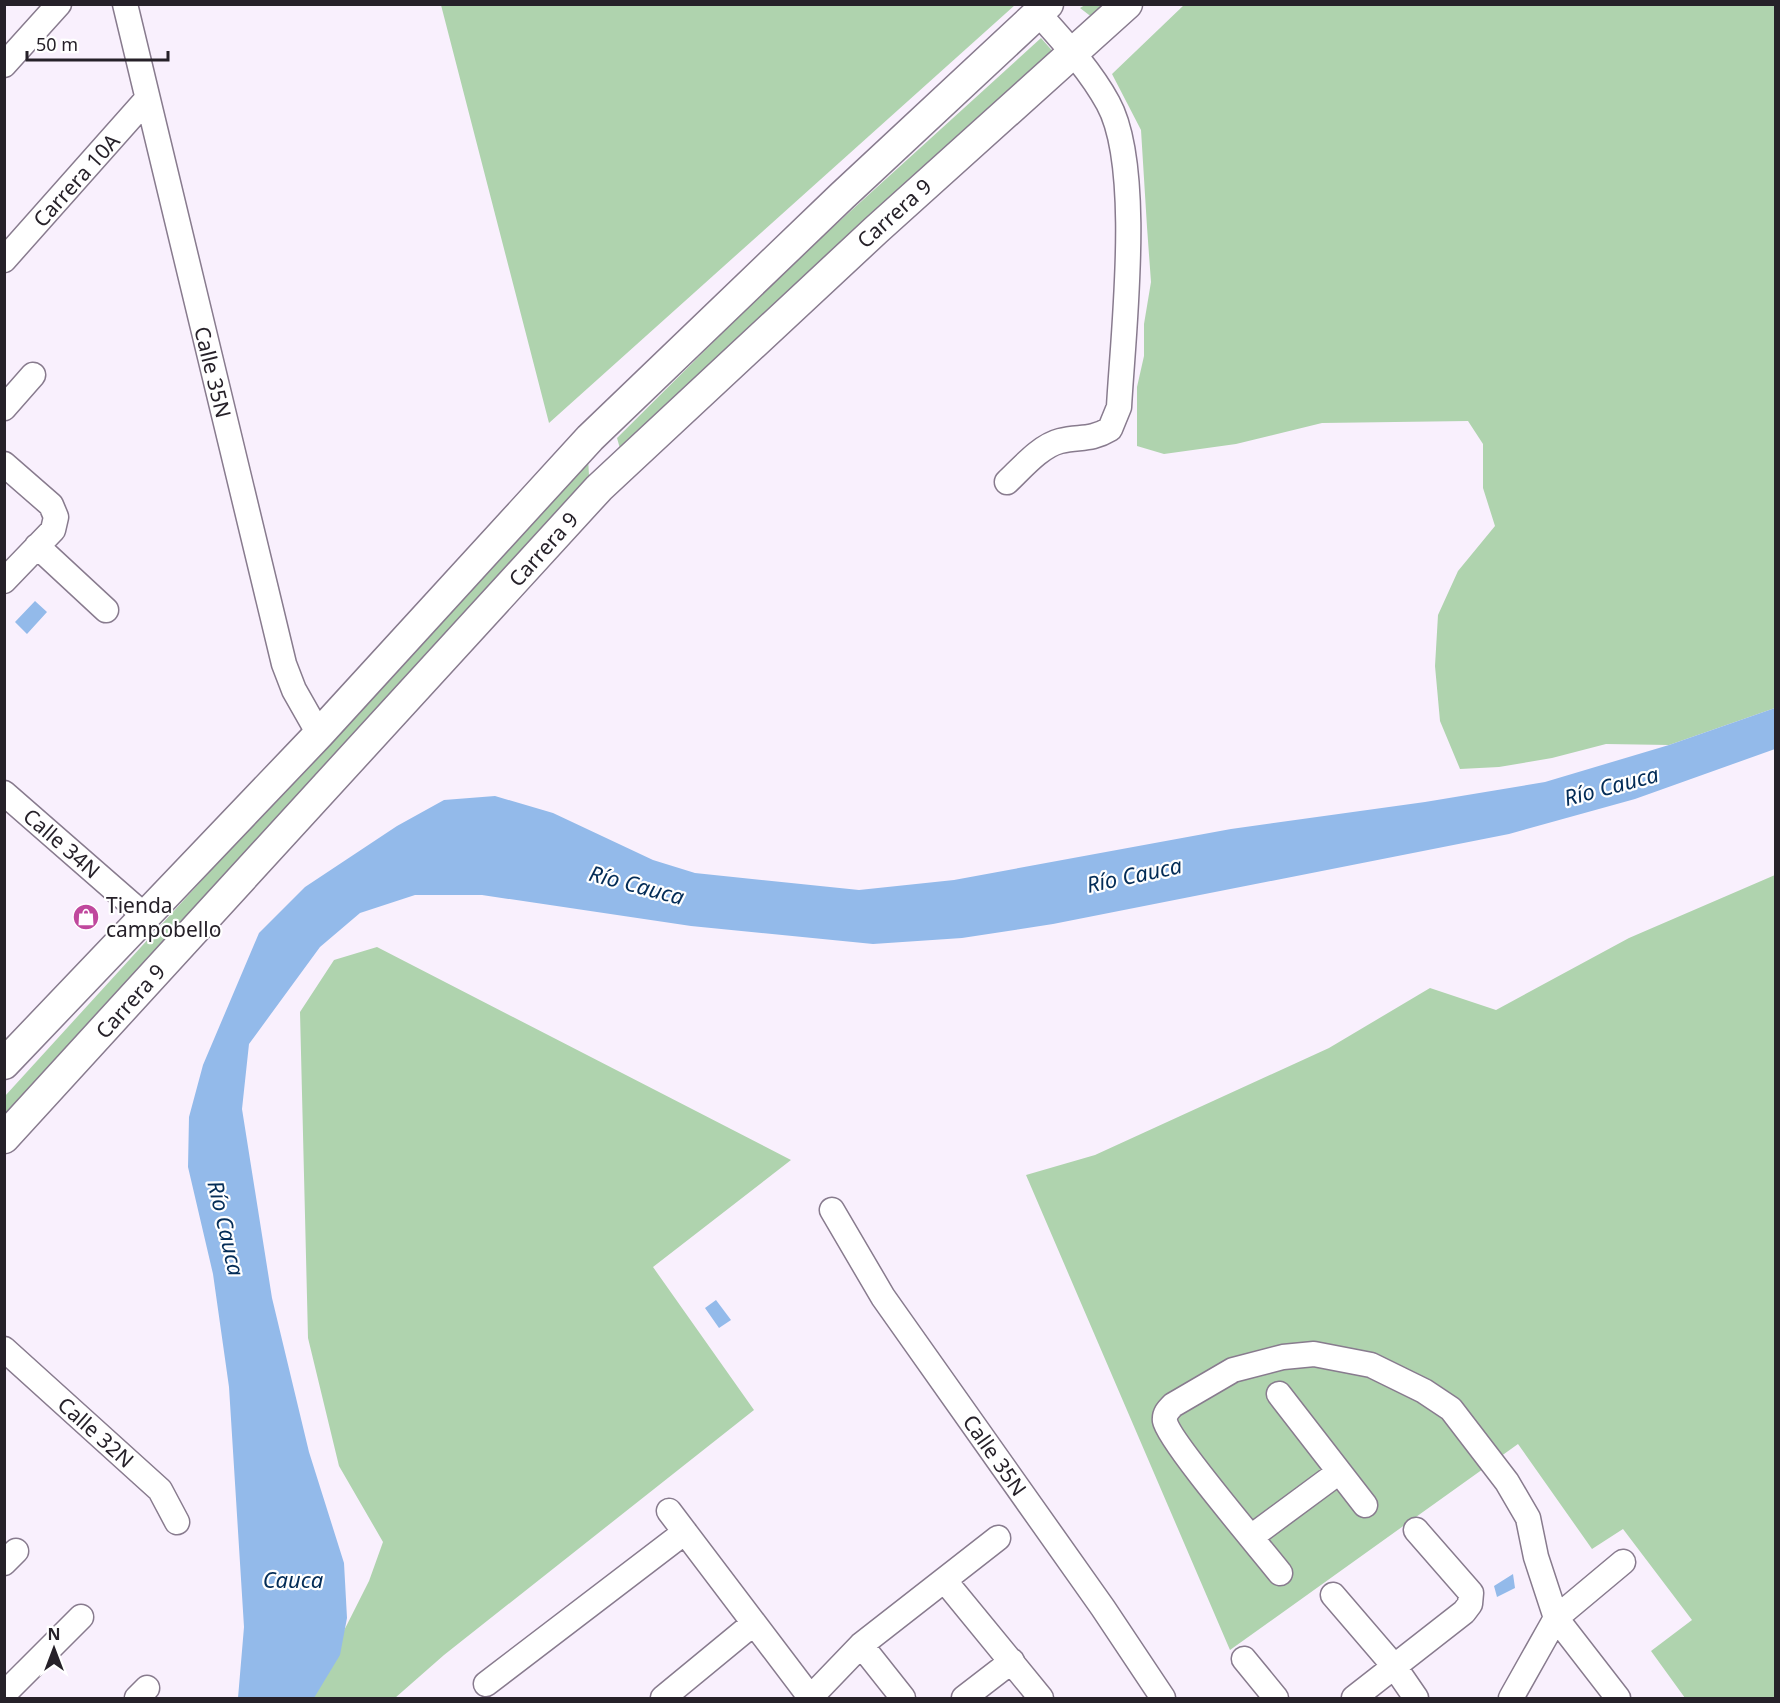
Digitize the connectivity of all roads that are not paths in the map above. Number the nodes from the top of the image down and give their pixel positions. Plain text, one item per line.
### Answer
1 (59, 4) edge
2 (124, 4) edge
3 (1127, 4) edge
4 (1043, 9) edge
5 (1072, 53) junction
6 (4, 65) edge
7 (147, 99) junction
8 (4, 260) edge
9 (33, 375) dead end
10 (4, 408) edge
11 (590, 438) junction
12 (4, 464) edge
13 (1007, 482) dead end
14 (599, 488) junction
15 (37, 546) junction
16 (4, 581) edge
17 (106, 610) dead end
18 (319, 734) junction
19 (6, 798) edge
20 (146, 917) junction
21 (4, 1064) edge
22 (4, 1138) edge
23 (832, 1210) dead end
24 (4, 1349) edge
25 (1279, 1394) dead end
26 (1339, 1472) junction
27 (1365, 1505) dead end
28 (669, 1511) dead end
29 (177, 1522) dead end
30 (1416, 1530) dead end
31 (685, 1532) junction
32 (1251, 1537) junction
33 (998, 1538) dead end
34 (1623, 1562) dead end
35 (1280, 1573) dead end
36 (945, 1581) junction
37 (1333, 1596) dead end
38 (81, 1617) dead end
39 (1557, 1618) junction
40 (754, 1623) junction
41 (861, 1645) junction
42 (1244, 1659) dead end
43 (1012, 1661) junction
44 (1394, 1666) junction
45 (486, 1684) dead end
46 (9, 1694) edge
47 (673, 1695) edge
48 (1611, 1696) edge
49 (810, 1698) edge
50 (903, 1698) edge
51 (964, 1698) edge
52 (1041, 1698) edge
53 (1163, 1698) edge
54 (1276, 1698) edge
55 (1354, 1698) edge
56 (1416, 1698) edge
57 (1511, 1698) edge

1 - 6 street
2 - 7 street, Calle 35N
3 - 5 main road, Carrera 9
4 - 5 street
4 - 11 main road, Carrera 9
5 - 13 street
5 - 14 main road, Carrera 9
7 - 8 street, Carrera 10A
7 - 18 street, Calle 35N
9 - 10 street
11 - 14 main road
11 - 18 main road, Carrera 9
12 - 15 street
14 - 22 main road, Carrera 9
15 - 16 street
15 - 17 street
18 - 20 main road, Carrera 9
19 - 20 street, Calle 34N
20 - 21 main road, Carrera 9
23 - 53 street, Calle 35N
24 - 29 street, Calle 32N
25 - 26 street
26 - 27 street
26 - 32 street
28 - 31 street
30 - 44 street
31 - 40 street
31 - 45 street
32 - 35 street
32 - 39 street
33 - 36 street
34 - 39 street
36 - 41 street
36 - 43 street
37 - 44 street
38 - 46 street
39 - 48 street
39 - 57 street
40 - 47 street
40 - 49 street
41 - 49 street
41 - 50 street
42 - 54 street
43 - 51 street
43 - 52 street
44 - 55 street
44 - 56 street

